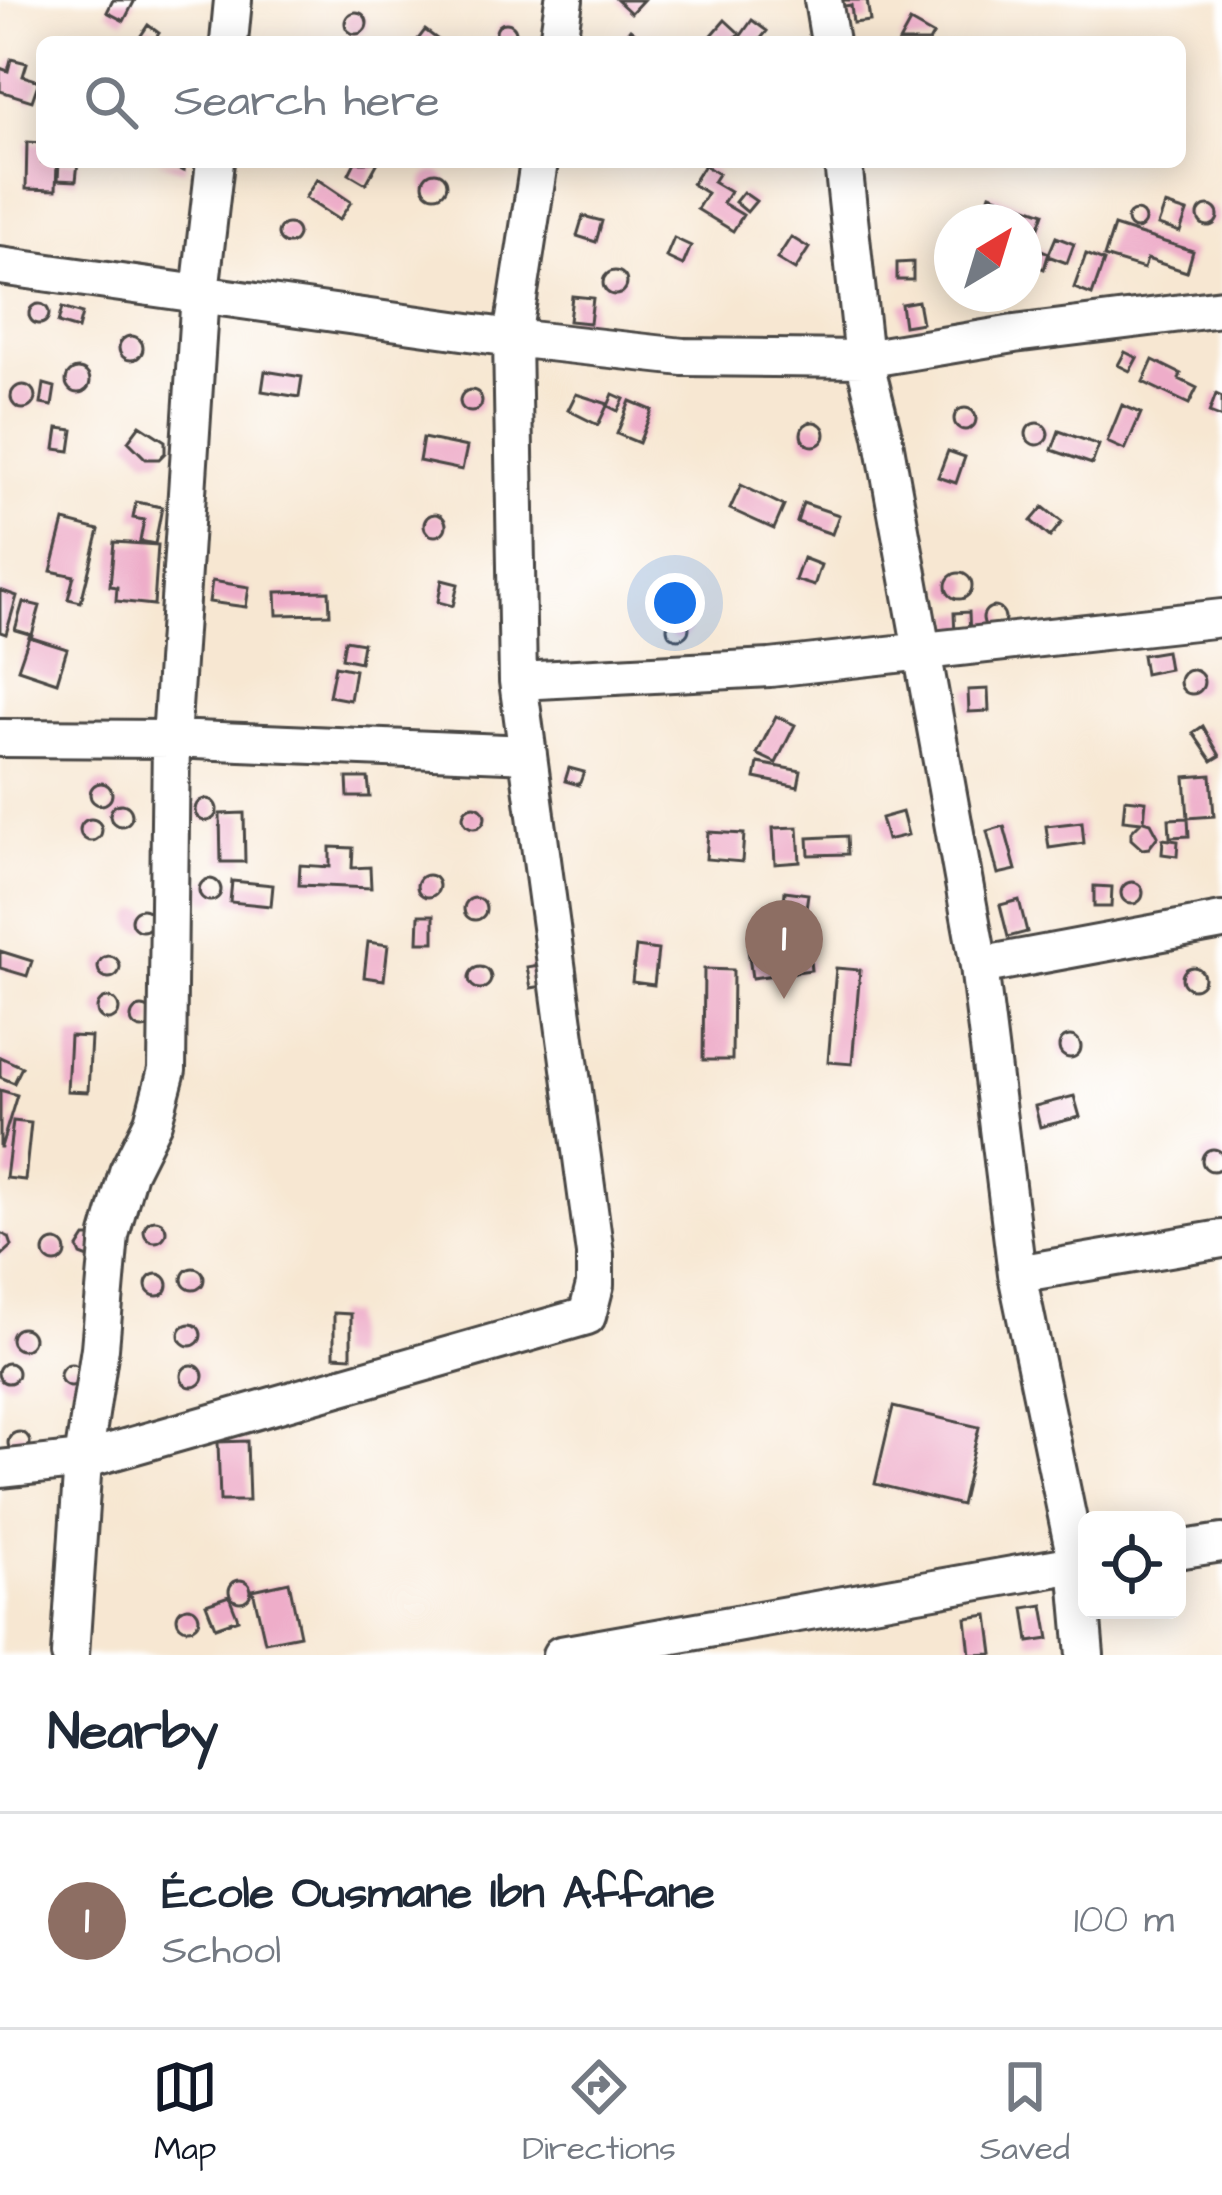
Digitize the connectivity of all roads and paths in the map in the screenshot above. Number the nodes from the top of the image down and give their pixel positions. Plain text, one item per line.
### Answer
1 (233, 0) edge
2 (564, 0) edge
3 (823, 0) edge
4 (230, 36) edge
5 (559, 36) edge
6 (829, 36) edge
7 (214, 168) edge
8 (538, 168) edge
9 (844, 168) edge
10 (0, 266) edge
11 (200, 293) junction
12 (1222, 308) edge
13 (512, 338) junction
14 (864, 359) junction
15 (1222, 618) edge
16 (921, 654) junction
17 (518, 681) junction
18 (0, 738) edge
19 (171, 739) junction
20 (527, 754) junction
21 (1222, 921) edge
22 (980, 966) junction
23 (1222, 1239) edge
24 (1017, 1274) junction
25 (83, 1460) junction
26 (0, 1469) edge
27 (1222, 1543) edge
28 (1078, 1545) edge
29 (1186, 1549) edge
30 (1078, 1564) edge
31 (1083, 1619) edge
32 (651, 1647) edge
33 (70, 1655) edge
34 (562, 1655) edge
35 (1084, 1655) edge

1 - 4 street
2 - 5 street
3 - 6 street
7 - 11 street
8 - 13 street
9 - 14 street
10 - 11 street
11 - 13 street
11 - 19 street
12 - 14 street
13 - 14 street
13 - 17 street
14 - 16 street
15 - 16 street
16 - 17 street
16 - 22 street
17 - 20 street
18 - 19 street
19 - 20 street
19 - 25 street
20 - 25 street
21 - 22 street
22 - 24 street
23 - 24 street
24 - 28 street
25 - 26 street
25 - 33 street
27 - 29 street
30 - 32 street
31 - 35 street
32 - 34 street

